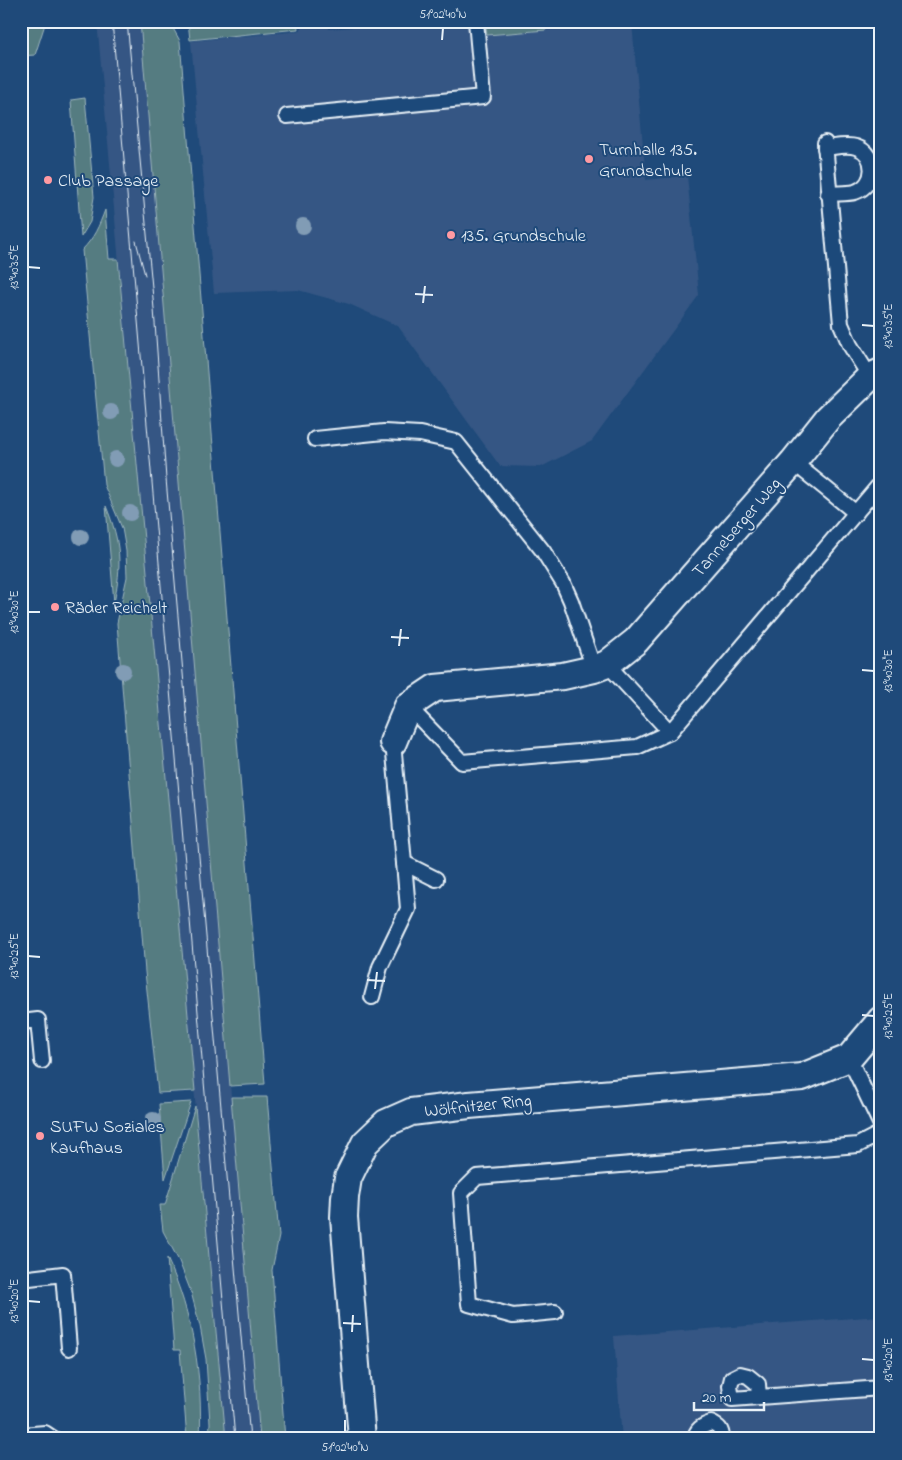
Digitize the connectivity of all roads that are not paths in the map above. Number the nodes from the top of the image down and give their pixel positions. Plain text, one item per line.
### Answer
1 (476, 21) edge
2 (287, 116) dead end
3 (828, 194) junction
4 (875, 375) edge
5 (315, 439) dead end
6 (792, 462) junction
7 (881, 483) edge
8 (856, 513) junction
9 (600, 666) junction
10 (408, 706) junction
11 (670, 732) junction
12 (393, 742) joint
13 (404, 863) junction
14 (436, 879) dead end
15 (372, 997) dead end
16 (881, 1020) edge
17 (21, 1022) edge
18 (849, 1058) junction
19 (42, 1061) dead end
20 (881, 1125) edge
21 (881, 1133) edge
22 (21, 1278) edge
23 (555, 1312) dead end
24 (69, 1348) dead end
25 (881, 1388) edge
26 (759, 1397) dead end
27 (21, 1435) edge
28 (54, 1439) edge
29 (362, 1439) edge
30 (695, 1439) edge
31 (722, 1439) edge

1 - 2 lane
3 - 3 lane, Tanneberger Weg
3 - 4 lane, Tanneberger Weg
4 - 6 street, Tanneberger Weg
5 - 9 lane
6 - 8 lane
6 - 9 street, Tanneberger Weg
7 - 8 lane
8 - 11 lane
9 - 10 street, Tanneberger Weg
9 - 11 lane
10 - 11 lane
10 - 12 street
12 - 13 lane
13 - 14 lane
13 - 15 lane
16 - 18 street, Wölfnitzer Ring
17 - 19 lane
18 - 20 lane
18 - 29 street, Wölfnitzer Ring
21 - 23 lane
22 - 24 lane
25 - 26 lane
27 - 28 lane
30 - 31 lane

